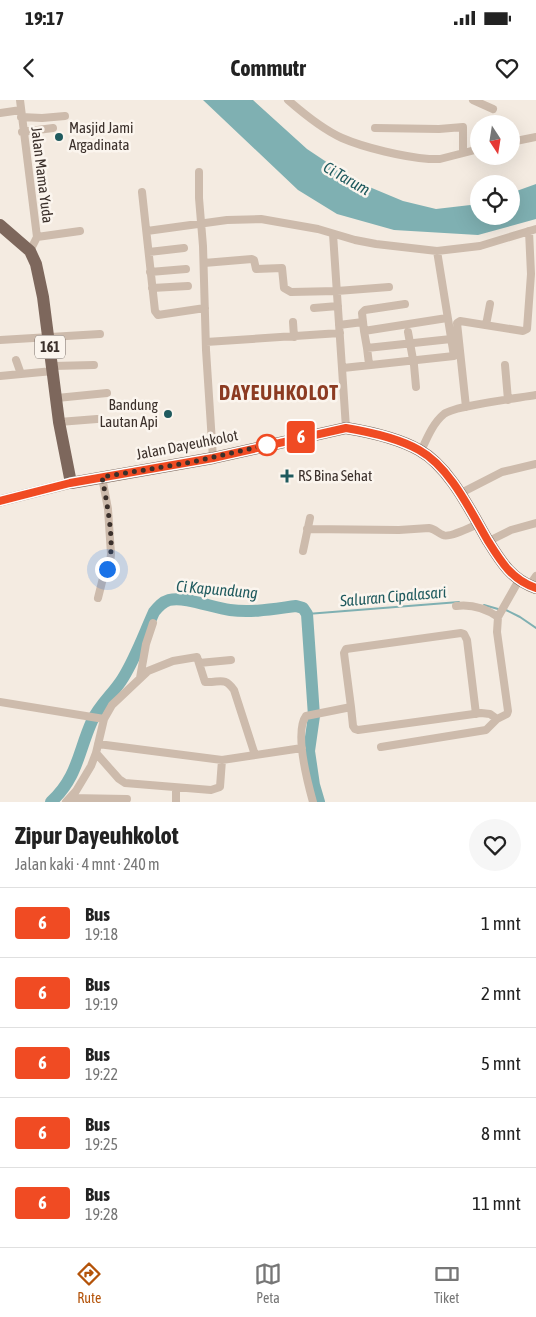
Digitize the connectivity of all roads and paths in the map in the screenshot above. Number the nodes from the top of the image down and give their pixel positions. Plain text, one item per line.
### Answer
1 (20, 100) edge
2 (288, 100) edge
3 (472, 100) edge
4 (493, 109) dead end
5 (0, 113) edge
6 (21, 113) junction
7 (65, 116) dead end
8 (53, 128) dead end
9 (374, 128) dead end
10 (22, 132) junction
11 (536, 137) edge
12 (520, 140) edge
13 (470, 151) edge
14 (463, 153) junction
15 (199, 172) dead end
16 (142, 192) dead end
17 (201, 224) junction
18 (0, 225) edge
19 (533, 230) edge
20 (80, 231) dead end
21 (147, 231) junction
22 (334, 234) junction
23 (37, 237) junction
24 (184, 248) dead end
25 (30, 251) junction
26 (437, 251) junction
27 (148, 252) junction
28 (204, 263) junction
29 (186, 269) dead end
30 (150, 272) junction
31 (533, 274) edge
32 (188, 286) dead end
33 (389, 287) dead end
34 (152, 288) junction
35 (337, 291) junction
36 (405, 304) dead end
37 (490, 304) dead end
38 (338, 306) junction
39 (205, 308) junction
40 (314, 308) dead end
41 (532, 314) edge
42 (448, 318) junction
43 (293, 322) dead end
44 (363, 322) junction
45 (486, 325) junction
46 (339, 329) junction
47 (364, 331) junction
48 (408, 332) dead end
49 (100, 334) dead end
50 (49, 337) junction
51 (294, 337) junction
52 (451, 339) junction
53 (0, 340) edge
54 (206, 342) junction
55 (411, 343) junction
56 (367, 348) junction
57 (16, 360) dead end
58 (413, 360) junction
59 (369, 364) junction
60 (94, 365) dead end
61 (505, 365) dead end
62 (342, 368) junction
63 (53, 369) junction
64 (21, 374) junction
65 (0, 376) edge
66 (416, 387) dead end
67 (107, 393) dead end
68 (536, 395) edge
69 (56, 398) junction
70 (508, 400) junction
71 (466, 407) junction
72 (97, 418) dead end
73 (59, 422) junction
74 (346, 428) junction
75 (420, 451) junction
76 (213, 458) junction
77 (536, 464) edge
78 (102, 477) junction
79 (70, 483) junction
80 (459, 494) junction
81 (0, 501) edge
82 (310, 518) dead end
83 (536, 523) edge
84 (478, 524) junction
85 (307, 529) junction
86 (489, 541) junction
87 (303, 551) dead end
88 (530, 583) edge
89 (98, 598) dead end
90 (456, 606) dead end
91 (500, 613) junction
92 (153, 623) dead end
93 (231, 660) dead end
94 (199, 663) junction
95 (140, 678) junction
96 (0, 702) edge
97 (351, 707) junction
98 (476, 714) junction
99 (102, 718) junction
100 (496, 719) junction
101 (98, 744) junction
102 (381, 747) dead end
103 (302, 748) junction
104 (96, 753) junction
105 (255, 755) junction
106 (222, 760) junction
107 (128, 784) junction
108 (176, 788) junction
109 (68, 800) edge
110 (127, 801) edge
111 (176, 802) edge
112 (313, 802) edge

1 - 6 street, Jalan Mama Yuda
2 - 14 street
3 - 4 street
5 - 6 street
6 - 7 street
6 - 10 street, Jalan Mama Yuda
8 - 10 street
9 - 14 street
10 - 23 street, Jalan Mama Yuda
11 - 12 street
13 - 14 street
15 - 17 street
16 - 21 street
17 - 21 street
17 - 22 street
17 - 28 street
18 - 25 main road, 161
19 - 26 street
19 - 31 street
20 - 23 street
21 - 27 street
22 - 26 street
22 - 35 street
23 - 25 street, Jalan Mama Yuda
24 - 27 street
25 - 50 main road, 161
26 - 42 street
27 - 30 street
28 - 35 street
28 - 39 street
29 - 30 street
30 - 34 street
31 - 41 street
32 - 34 street
33 - 35 street
34 - 39 street
35 - 38 street
36 - 44 street
37 - 45 street
38 - 40 street
38 - 46 street
39 - 54 street
41 - 45 street
42 - 47 street
42 - 52 street
43 - 51 street
44 - 46 street
44 - 47 street
45 - 71 street
46 - 51 street
46 - 62 street
47 - 56 street
48 - 55 street
49 - 50 street
50 - 53 street
50 - 63 main road, 161
51 - 54 street
52 - 55 street
52 - 58 street
54 - 76 street
55 - 56 street
55 - 58 street
56 - 59 street
57 - 64 street
58 - 59 street
58 - 66 street
59 - 62 street
60 - 63 street
61 - 70 street
62 - 74 street
63 - 64 street
63 - 69 main road, 161
64 - 65 street
67 - 69 street
68 - 70 street
69 - 73 main road, 161
70 - 71 street
71 - 75 street
72 - 73 street
73 - 79 main road, 161
74 - 75 main road, Jalan Dayeuhkolot
74 - 76 main road, Jalan Dayeuhkolot
75 - 80 main road, Jalan Dayeuhkolot
76 - 78 main road, Jalan Dayeuhkolot
77 - 80 street
78 - 79 main road, Jalan Dayeuhkolot
78 - 89 street
79 - 81 main road
80 - 84 main road, Jalan Dayeuhkolot
82 - 85 street
83 - 86 street
84 - 85 street
84 - 86 main road, Jalan Dayeuhkolot
85 - 87 street
86 - 88 main road, Jalan Dayeuhkolot
88 - 91 street
90 - 91 street
91 - 100 street
92 - 95 street
93 - 94 street
94 - 95 street
94 - 105 street
95 - 99 street
96 - 99 street
97 - 98 street
97 - 98 street
97 - 103 street
98 - 100 street
99 - 101 street
100 - 102 street
101 - 104 street
101 - 106 street
103 - 105 street
103 - 112 street
104 - 107 street
104 - 109 street
105 - 106 street
106 - 108 street
107 - 108 street
107 - 110 street
108 - 111 street
109 - 110 street

